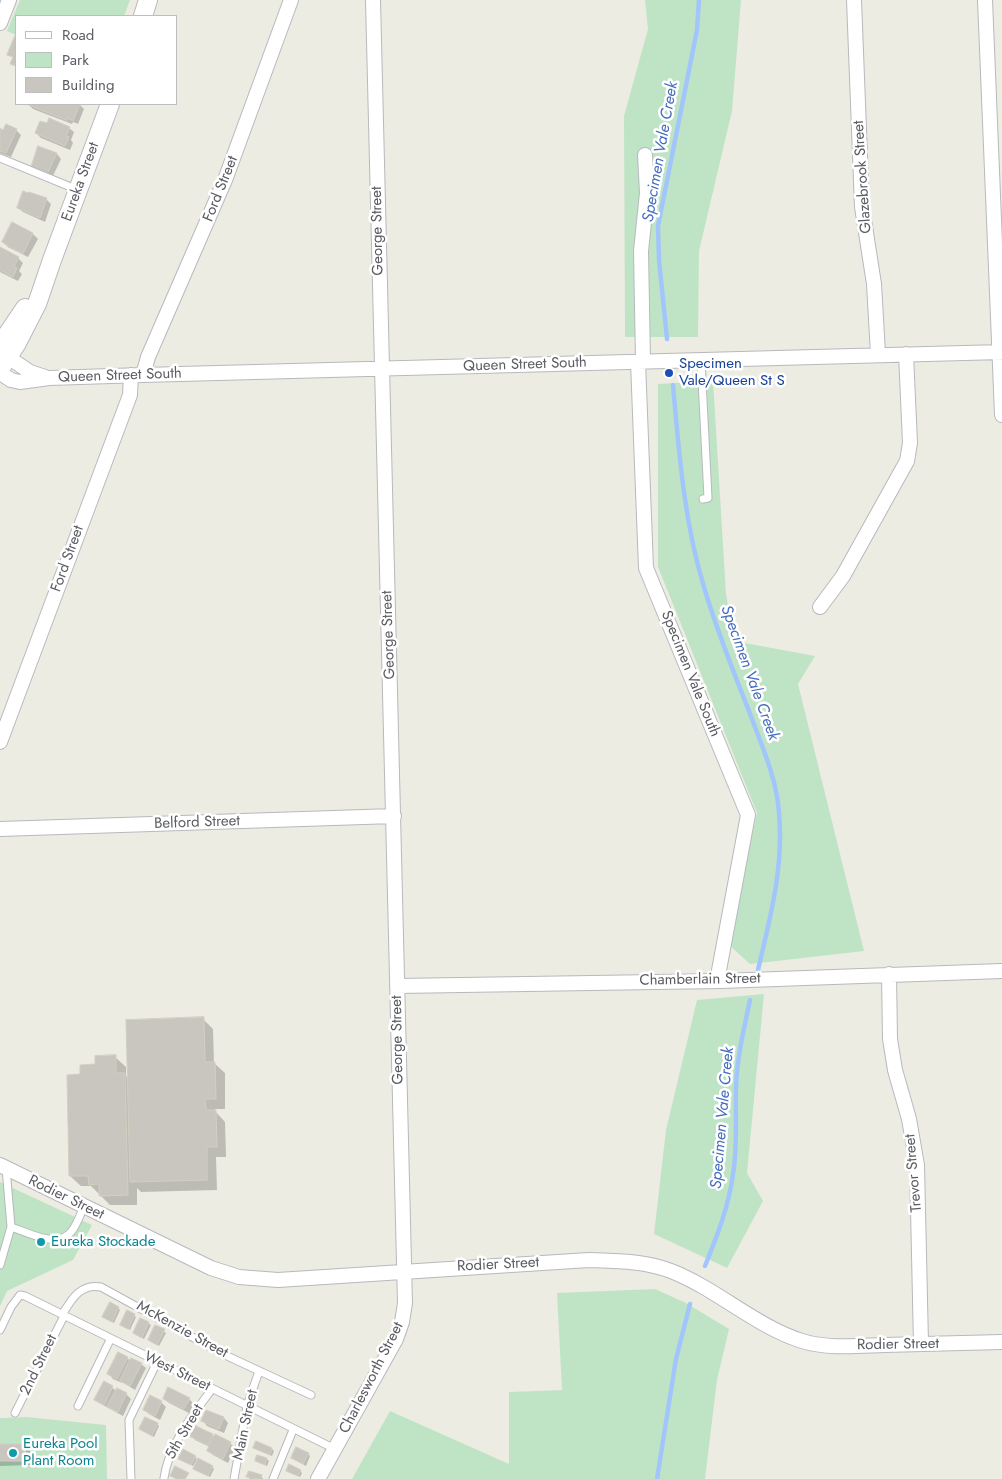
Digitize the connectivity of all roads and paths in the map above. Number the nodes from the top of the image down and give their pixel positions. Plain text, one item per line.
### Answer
1 (10, 0) edge
2 (291, 0) edge
3 (372, 0) edge
4 (854, 0) edge
5 (985, 0) edge
6 (0, 23) edge
7 (110, 105) edge
8 (645, 155) dead end
9 (0, 158) edge
10 (78, 190) junction
11 (1001, 352) edge
12 (878, 354) junction
13 (906, 354) junction
14 (701, 360) junction
15 (2, 361) edge
16 (641, 362) junction
17 (381, 368) junction
18 (137, 375) junction
19 (1002, 415) edge
20 (703, 499) dead end
21 (820, 608) dead end
22 (0, 742) edge
23 (394, 816) junction
24 (0, 829) edge
25 (1002, 970) edge
26 (889, 974) junction
27 (716, 981) junction
28 (397, 986) junction
29 (3, 1167) edge
30 (84, 1206) junction
31 (11, 1227) junction
32 (0, 1265) edge
33 (404, 1271) junction
34 (63, 1316) junction
35 (0, 1330) edge
36 (110, 1340) junction
37 (1002, 1342) edge
38 (921, 1344) junction
39 (157, 1362) junction
40 (259, 1371) junction
41 (212, 1389) junction
42 (311, 1395) dead end
43 (78, 1406) dead end
44 (247, 1406) junction
45 (15, 1413) dead end
46 (293, 1430) junction
47 (335, 1449) junction
48 (164, 1478) edge
49 (131, 1479) edge
50 (234, 1479) edge
51 (273, 1479) edge
52 (318, 1479) edge

1 - 6 street
2 - 18 street, Ford Street
3 - 17 street, George Street
4 - 12 street, Glazebrook Street
5 - 11 street
7 - 10 street, Eureka Street
8 - 16 street, Specimen Vale South
9 - 10 lane
10 - 15 street, Eureka Street
11 - 13 street, Queen Street South
11 - 19 street
12 - 13 street, Queen Street South
12 - 14 street, Queen Street South
13 - 21 street
14 - 16 street, Queen Street South
14 - 20 lane
15 - 18 street, Queen Street South
16 - 17 street, Queen Street South
16 - 27 street, Specimen Vale South
17 - 18 street, Queen Street South
17 - 23 street, George Street
18 - 22 street, Ford Street
23 - 24 street, Belford Street
23 - 28 street, George Street
25 - 26 street, Chamberlain Street
26 - 27 street, Chamberlain Street
26 - 38 street, Trevor Street
27 - 28 street, Chamberlain Street
28 - 33 street, George Street
29 - 30 street, Rodier Street
29 - 31 lane
30 - 31 lane
30 - 33 street, Rodier Street
31 - 32 lane
33 - 38 street, Rodier Street
33 - 47 street, Charlesworth Street
34 - 35 lane, West Street
34 - 36 lane, West Street
34 - 40 lane, McKenzie Street
34 - 45 lane, 2nd Street
36 - 39 lane, West Street
36 - 43 lane
37 - 38 street, Rodier Street
39 - 41 lane, West Street
39 - 49 lane
40 - 42 lane, McKenzie Street
40 - 44 lane, Main Street
41 - 44 lane, West Street
41 - 48 lane, 5th Street
44 - 46 lane, West Street
44 - 50 lane, Main Street
46 - 47 lane, West Street
46 - 51 lane
47 - 52 street, Charlesworth Street

